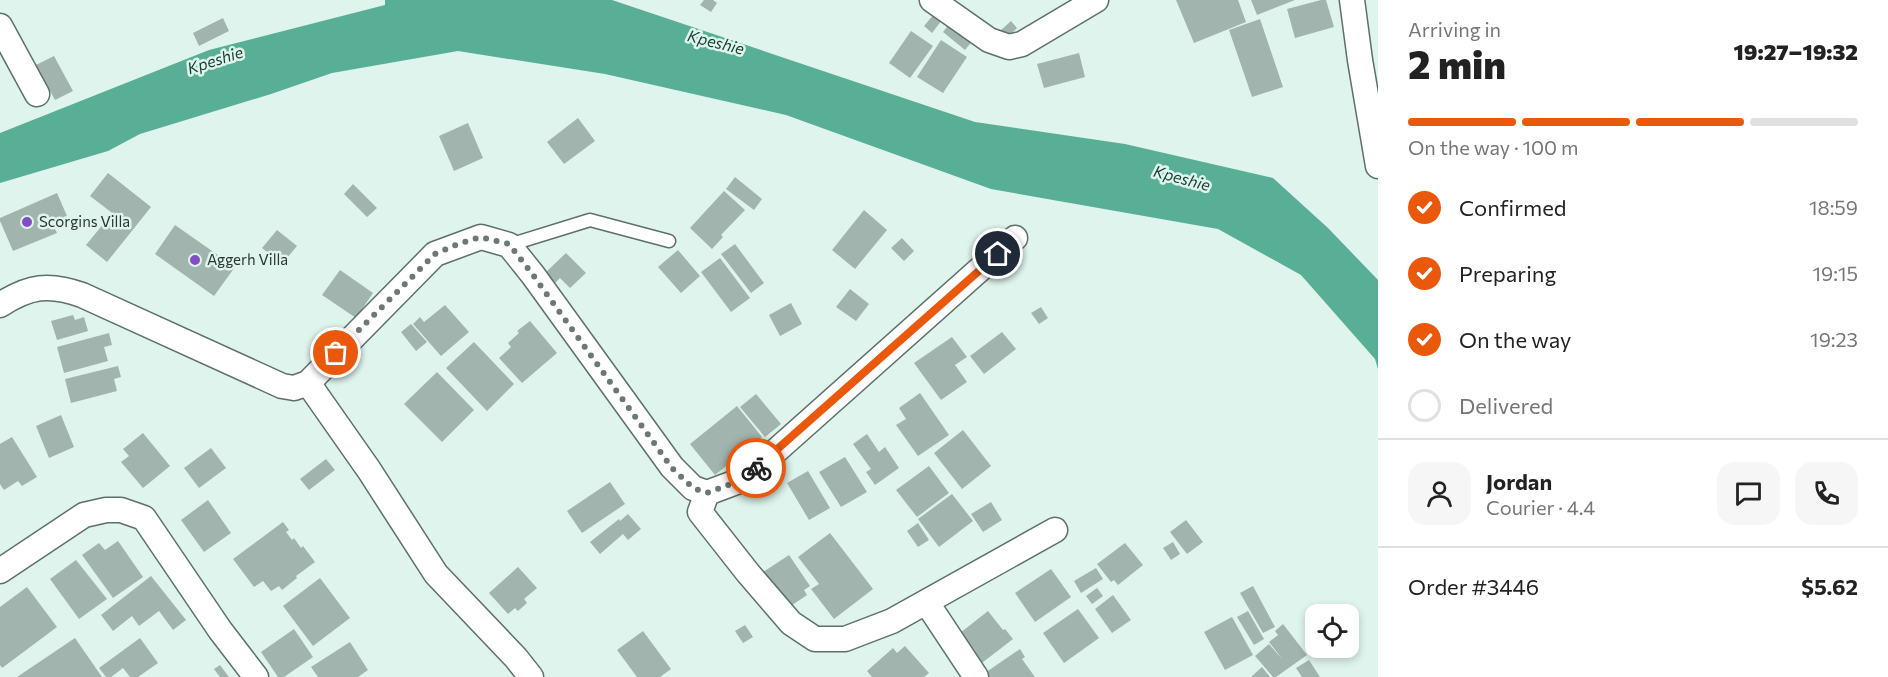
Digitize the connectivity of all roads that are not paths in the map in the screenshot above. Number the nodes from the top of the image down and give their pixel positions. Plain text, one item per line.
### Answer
1 (932, 0) edge
2 (1096, 0) edge
3 (1352, 0) edge
4 (0, 26) edge
5 (37, 94) dead end
6 (1378, 166) edge
7 (1015, 238) dead end
8 (669, 241) dead end
9 (509, 244) junction
10 (0, 305) edge
11 (308, 383) junction
12 (707, 493) junction
13 (1055, 530) dead end
14 (0, 571) edge
15 (927, 603) junction
16 (256, 677) edge
17 (531, 677) edge
18 (976, 677) edge

1 - 2 street
3 - 6 street
4 - 5 street
7 - 12 street
8 - 9 lane
9 - 11 street
9 - 12 street
10 - 11 street
11 - 17 street
12 - 15 street
13 - 15 street
14 - 16 street
15 - 18 street

